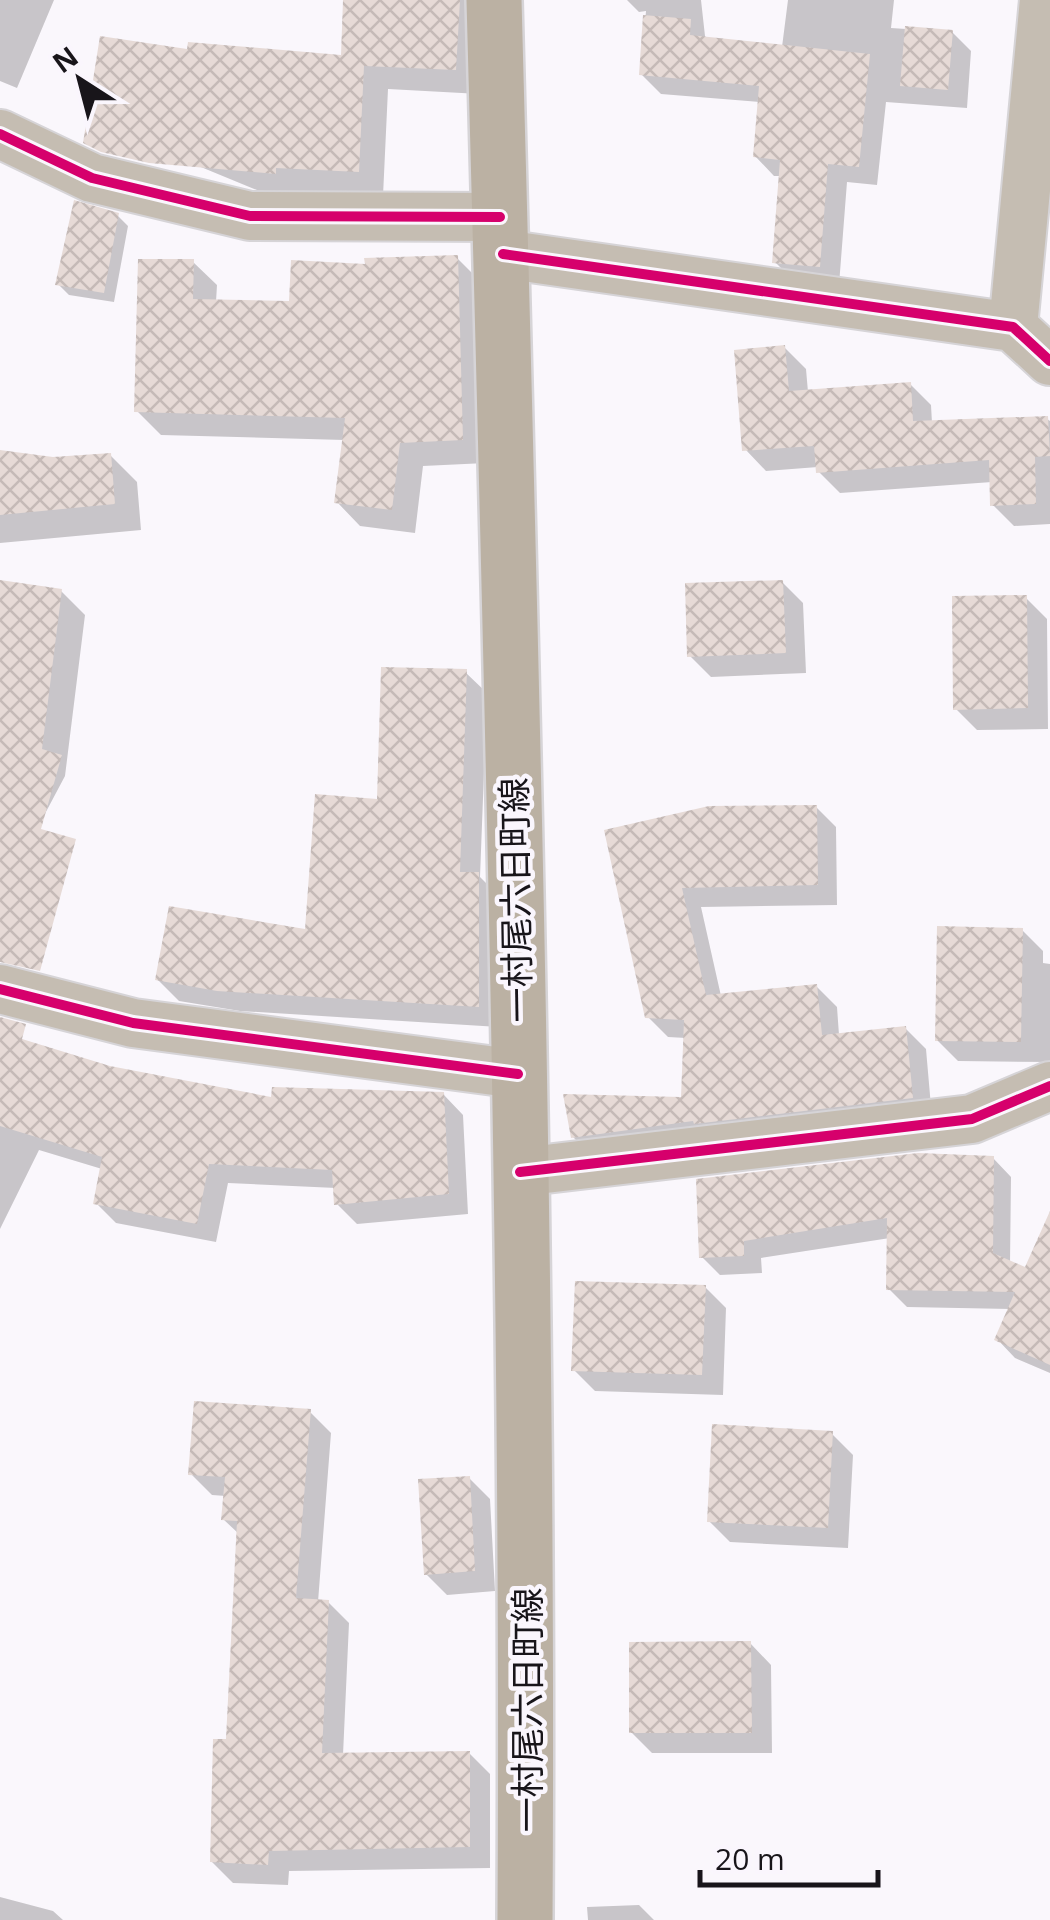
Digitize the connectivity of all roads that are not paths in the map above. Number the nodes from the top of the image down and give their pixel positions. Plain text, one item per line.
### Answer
1 (494, 0) edge
2 (1044, 0) edge
3 (0, 134) edge
4 (502, 236) junction
5 (1013, 327) junction
6 (1050, 361) edge
7 (0, 988) edge
8 (518, 1074) junction
9 (1050, 1086) edge
10 (520, 1172) junction
11 (525, 1920) edge

1 - 4 main road, 一村尾六日町線
2 - 5 street
3 - 4 street
4 - 5 street
4 - 8 main road, 一村尾六日町線
5 - 6 street
7 - 8 street
8 - 10 main road, 一村尾六日町線
9 - 10 street
10 - 11 main road, 一村尾六日町線

